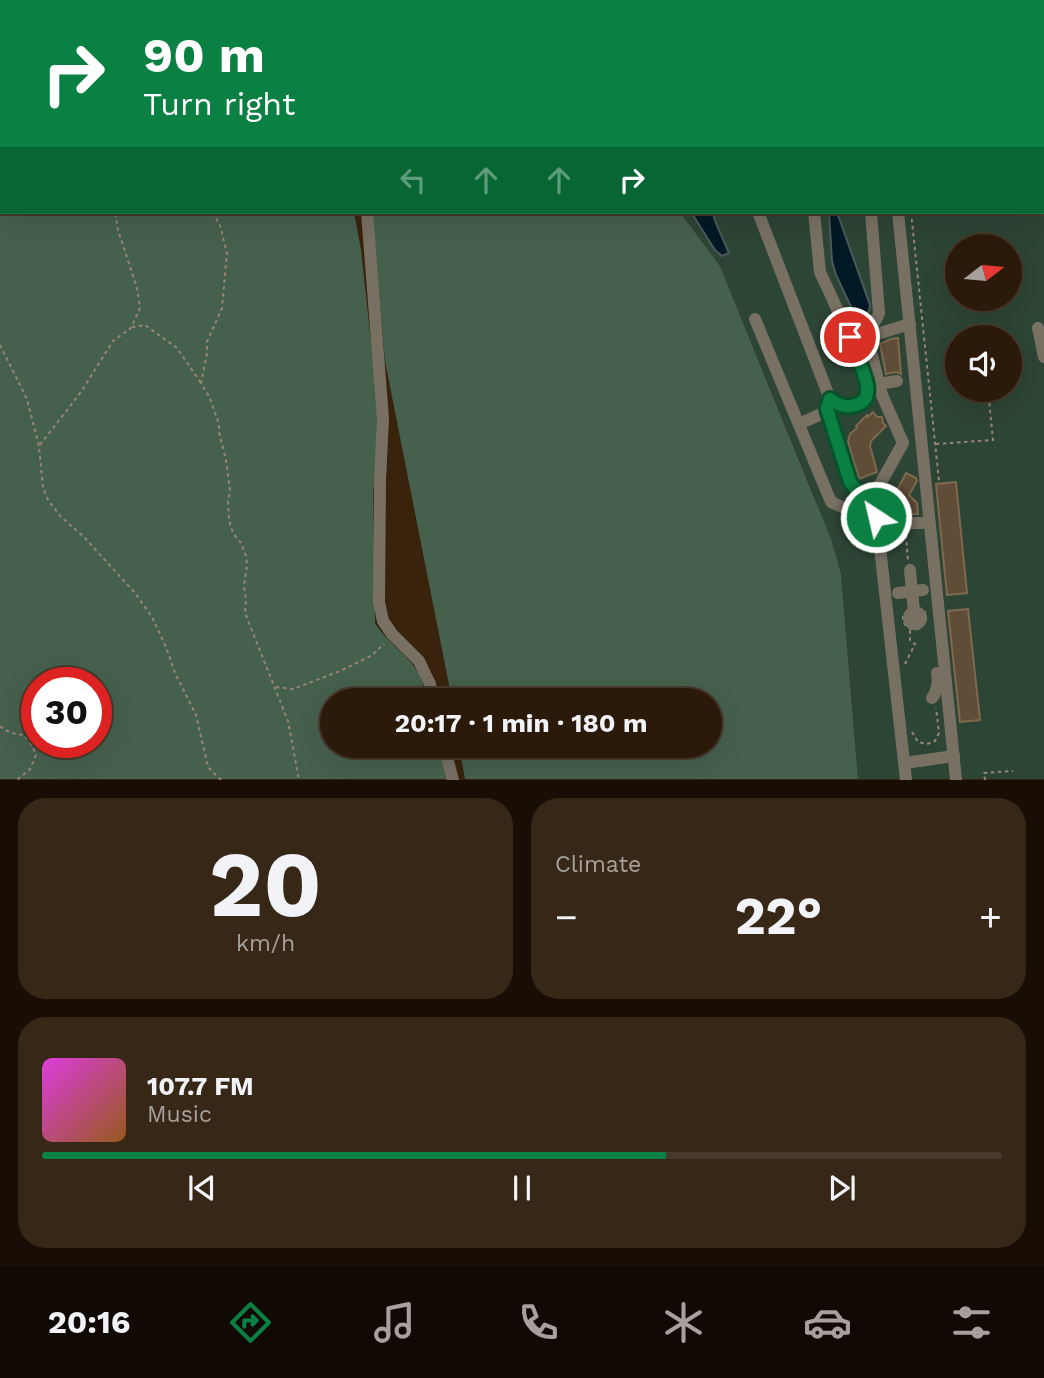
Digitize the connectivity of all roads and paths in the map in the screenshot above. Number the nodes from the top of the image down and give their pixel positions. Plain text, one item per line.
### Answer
1 (115, 214) edge
2 (214, 214) edge
3 (367, 214) edge
4 (759, 214) edge
5 (814, 214) edge
6 (871, 214) edge
7 (898, 214) edge
8 (911, 214) edge
9 (755, 319) dead end
10 (910, 324) junction
11 (131, 328) junction
12 (1038, 328) dead end
13 (876, 329) junction
14 (850, 337) junction
15 (0, 345) edge
16 (1044, 357) edge
17 (897, 381) dead end
18 (201, 384) junction
19 (879, 384) junction
20 (989, 402) edge
21 (828, 404) junction
22 (799, 424) junction
23 (935, 444) junction
24 (39, 446) junction
25 (939, 481) dead end
26 (869, 504) junction
27 (876, 517) junction
28 (922, 523) dead end
29 (910, 570) dead end
30 (912, 621) joint
31 (392, 634) junction
32 (904, 671) dead end
33 (937, 673) dead end
34 (275, 687) junction
35 (431, 688) edge
36 (934, 703) joint
37 (0, 726) edge
38 (910, 729) dead end
39 (954, 756) junction
40 (447, 758) edge
41 (905, 763) junction
42 (1013, 771) dead end
43 (17, 779) edge
44 (220, 779) edge
45 (299, 779) edge
46 (453, 779) edge
47 (906, 779) edge
48 (956, 779) edge
49 (985, 779) edge

1 - 11 path
2 - 18 path
3 - 31 street
4 - 21 street
5 - 14 street
6 - 13 street
7 - 10 street
8 - 23 path
9 - 22 street
10 - 13 street
10 - 39 street
11 - 18 path
11 - 24 path
12 - 16 street
13 - 14 street
13 - 19 street
14 - 21 street
15 - 24 path
17 - 19 street
18 - 34 path
19 - 26 street
20 - 23 path
21 - 22 street
21 - 26 street
22 - 26 street
23 - 25 path
24 - 44 path
26 - 27 street
27 - 28 street
27 - 41 street
29 - 30 street
30 - 32 path
31 - 34 path
31 - 35 street
33 - 36 street
34 - 45 path
36 - 38 path
37 - 43 path
39 - 41 street
39 - 48 street
40 - 46 street
41 - 47 street
42 - 49 path

